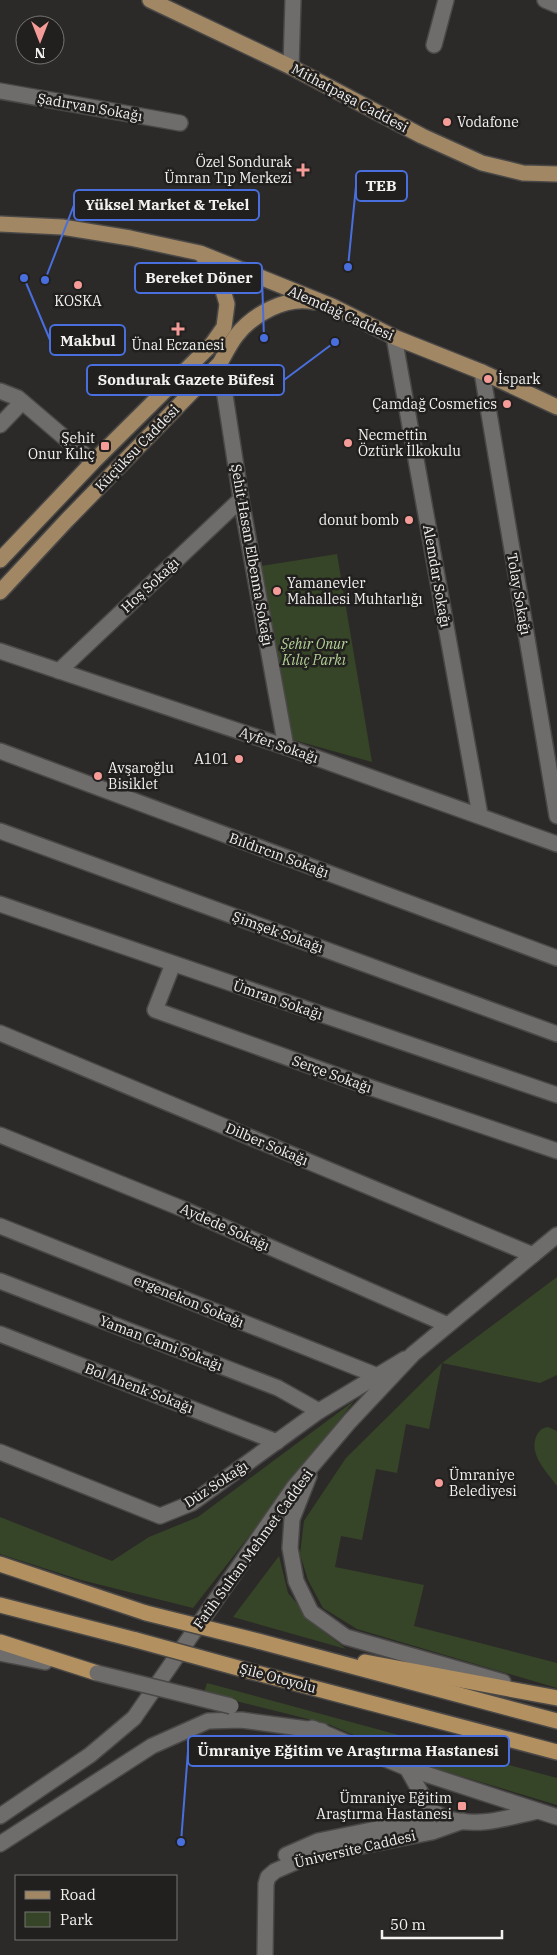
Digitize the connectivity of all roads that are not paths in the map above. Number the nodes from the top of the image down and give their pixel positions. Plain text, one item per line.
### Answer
1 (150, 0) edge
2 (294, 0) edge
3 (446, 0) edge
4 (545, 0) edge
5 (557, 5) edge
6 (434, 45) dead end
7 (291, 67) junction
8 (0, 91) edge
9 (180, 122) dead end
10 (557, 174) edge
11 (0, 224) edge
12 (200, 253) junction
13 (332, 306) junction
14 (394, 337) junction
15 (220, 362) junction
16 (482, 372) junction
17 (0, 391) edge
18 (22, 402) junction
19 (557, 407) edge
20 (0, 425) edge
21 (93, 462) junction
22 (241, 500) junction
23 (0, 560) edge
24 (0, 592) edge
25 (0, 651) edge
26 (59, 671) junction
27 (286, 747) junction
28 (0, 751) edge
29 (480, 815) junction
30 (557, 816) edge
31 (0, 830) edge
32 (557, 844) edge
33 (0, 904) edge
34 (557, 958) edge
35 (173, 964) junction
36 (0, 1034) edge
37 (557, 1034) edge
38 (557, 1095) edge
39 (0, 1135) edge
40 (557, 1151) edge
41 (0, 1226) edge
42 (557, 1235) edge
43 (533, 1255) junction
44 (0, 1281) edge
45 (448, 1325) junction
46 (0, 1334) edge
47 (413, 1354) junction
48 (378, 1376) junction
49 (319, 1411) junction
50 (277, 1442) junction
51 (0, 1452) edge
52 (316, 1461) junction
53 (0, 1564) edge
54 (0, 1575) edge
55 (0, 1605) edge
56 (146, 1613) junction
57 (258, 1641) junction
58 (0, 1642) edge
59 (0, 1653) edge
60 (98, 1673) junction
61 (557, 1698) edge
62 (557, 1721) edge
63 (322, 1731) junction
64 (557, 1752) edge
65 (407, 1768) junction
66 (538, 1811) junction
67 (430, 1812) junction
68 (0, 1816) edge
69 (557, 1817) edge
70 (463, 1821) junction
71 (0, 1844) edge
72 (256, 1955) edge
73 (265, 1955) edge

1 - 7 main road, Mithatpaşa Caddesi
2 - 7 street
3 - 6 street
4 - 5 street
7 - 10 main road, Mithatpaşa Caddesi
8 - 9 street, Şadırvan Sokağı
11 - 12 main road, Alemdağ Caddesi
12 - 13 main road, Alemdağ Caddesi
12 - 21 main road, Küçüksu Caddesi
13 - 14 main road, Alemdağ Caddesi
13 - 15 main road, Küçüksu Caddesi
14 - 16 main road, Alemdağ Caddesi
14 - 29 street, Alemdar Sokağı
15 - 22 street, Şehit Hasan Elbenna Sokağı
15 - 24 main road, Küçüksu Caddesi
16 - 19 main road, Alemdağ Caddesi
16 - 30 street, Tolay Sokağı
17 - 18 street
18 - 20 street
18 - 21 street
21 - 23 main road, Küçüksu Caddesi
22 - 26 street, Hoş Sokağı
22 - 27 street, Şehit Hasan Elbenna Sokağı
25 - 26 street, Ayfer Sokağı
26 - 27 street, Ayfer Sokağı
27 - 29 street, Ayfer Sokağı
28 - 34 street, Bıldırcın Sokağı
29 - 32 street, Ayfer Sokağı
31 - 37 street, Şimşek Sokağı
33 - 35 street, Ümran Sokağı
35 - 38 street, Ümran Sokağı
35 - 40 street, Serçe Sokağı
36 - 43 street, Dilber Sokağı
39 - 45 street, Aydede Sokağı
41 - 48 street, ergenekon Sokağı
42 - 43 street, Fatih Sultan Mehmet Caddesi
43 - 45 street, Fatih Sultan Mehmet Caddesi
44 - 49 street, Yaman Cami Sokağı
45 - 47 street, Fatih Sultan Mehmet Caddesi
46 - 50 street, Bol Ahenk Sokağı
47 - 48 street, Düz Sokağı
47 - 52 street, Fatih Sultan Mehmet Caddesi
48 - 49 street, Düz Sokağı
49 - 50 street, Düz Sokağı
50 - 51 street, Düz Sokağı
52 - 61 street
52 - 68 street, Fatih Sultan Mehmet Caddesi
53 - 56 highway
54 - 56 highway
55 - 64 highway, Şile Otoyolu, bridge
56 - 57 highway, bridge
57 - 61 highway
57 - 62 highway
58 - 60 highway
59 - 60 street
60 - 63 street, bridge
63 - 65 street
63 - 71 street
65 - 66 street
65 - 67 street
66 - 69 street
66 - 70 street
67 - 70 street
67 - 72 street, Üniversite Caddesi
70 - 73 street, Üniversite Caddesi

